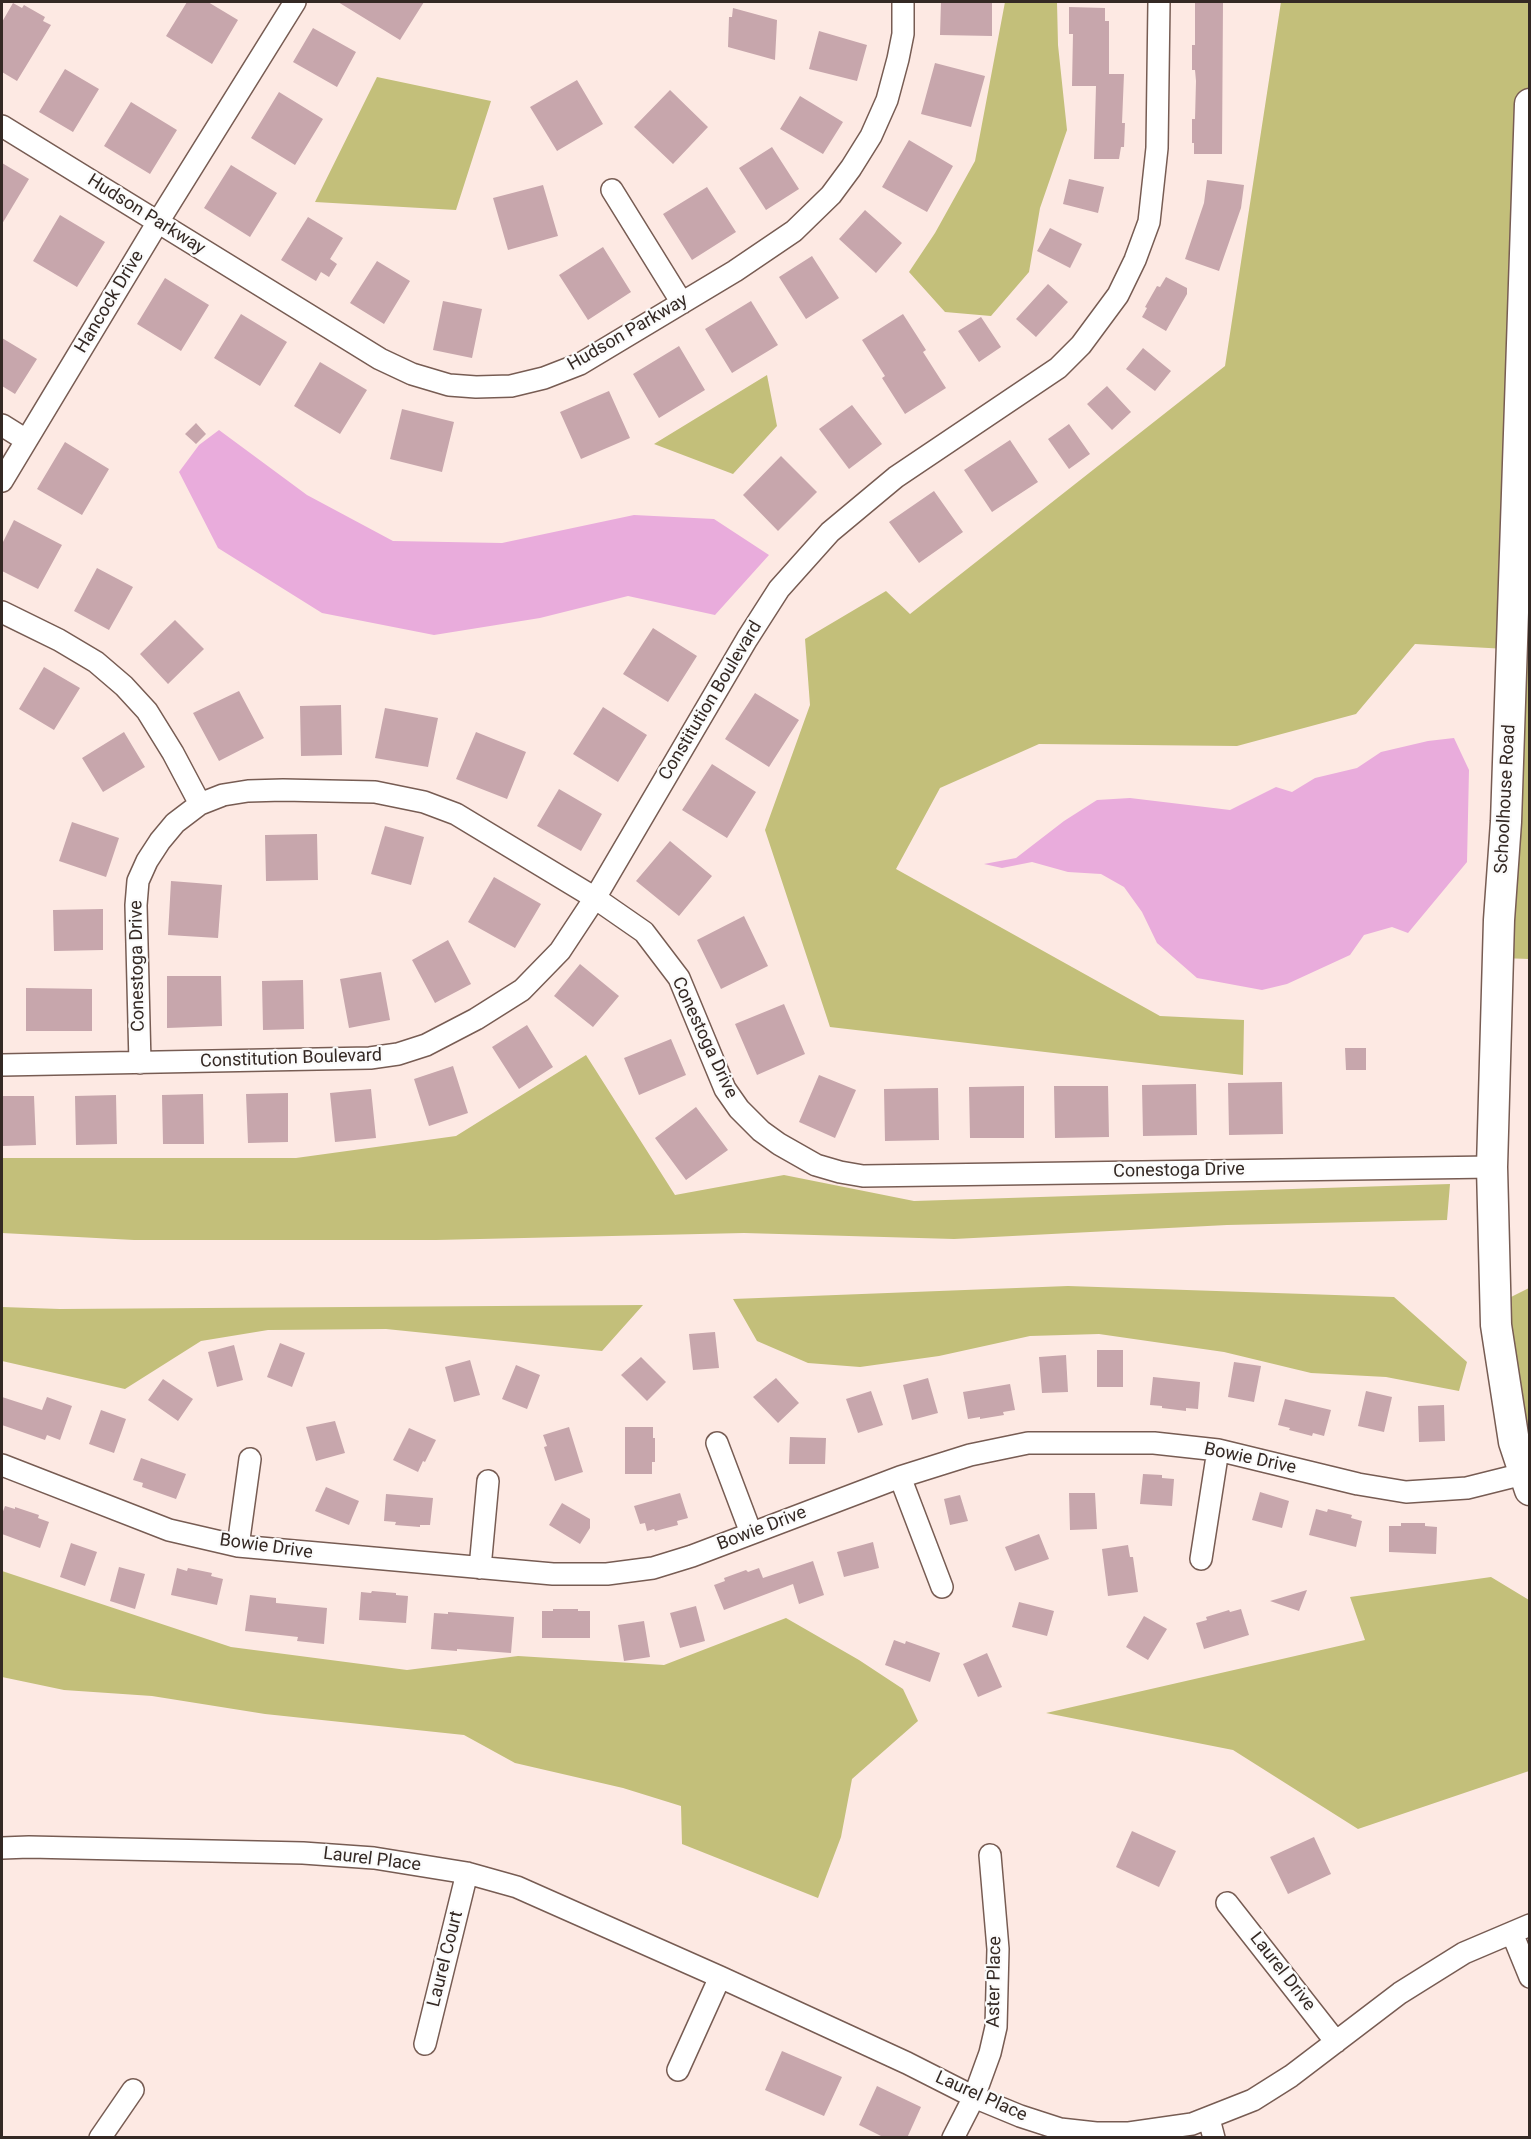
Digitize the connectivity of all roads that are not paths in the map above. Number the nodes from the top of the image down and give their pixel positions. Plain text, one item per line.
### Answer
1 (903, 2) edge
2 (1159, 2) edge
3 (289, 4) edge
4 (1530, 104) edge
5 (2, 126) edge
6 (612, 190) dead end
7 (158, 222) junction
8 (682, 303) junction
9 (2, 424) edge
10 (26, 440) junction
11 (2, 481) edge
12 (2, 612) edge
13 (200, 804) junction
14 (595, 898) junction
15 (140, 1063) junction
16 (2, 1065) edge
17 (1492, 1167) junction
18 (717, 1443) dead end
19 (1218, 1450) junction
20 (250, 1459) dead end
21 (2, 1465) edge
22 (900, 1477) junction
23 (488, 1481) dead end
24 (1526, 1482) edge
25 (751, 1533) junction
26 (238, 1546) junction
27 (1201, 1559) dead end
28 (480, 1569) junction
29 (942, 1587) dead end
30 (2, 1848) edge
31 (990, 1855) dead end
32 (467, 1873) junction
33 (1227, 1903) dead end
34 (1521, 1929) edge
35 (720, 1977) junction
36 (1530, 1977) edge
37 (1336, 2042) junction
38 (425, 2044) dead end
39 (678, 2070) dead end
40 (133, 2090) dead end
41 (974, 2097) junction
42 (1212, 2128) edge
43 (100, 2138) edge
44 (953, 2138) edge

1 - 8 street, Hudson Parkway
2 - 14 street, Constitution Boulevard
3 - 7 street, Hancock Drive
4 - 17 street, Schoolhouse Road
5 - 7 street, Hudson Parkway
6 - 8 street
7 - 8 street, Hudson Parkway
7 - 10 street, Hancock Drive
9 - 10 street
10 - 11 street, Hancock Drive
12 - 13 street
13 - 14 street, Conestoga Drive
13 - 15 street, Conestoga Drive
14 - 15 street, Constitution Boulevard
14 - 17 street, Conestoga Drive
15 - 16 street, Constitution Boulevard
17 - 24 street, Schoolhouse Road
18 - 25 street
19 - 22 street, Bowie Drive
19 - 24 street, Bowie Drive
19 - 27 street
20 - 26 street
21 - 26 street, Bowie Drive
22 - 25 street, Bowie Drive
22 - 29 street
23 - 28 street
25 - 28 street, Bowie Drive
26 - 28 street, Bowie Drive
30 - 32 street, Laurel Place
31 - 41 street, Aster Place
32 - 35 street, Laurel Place
32 - 38 street, Laurel Court
33 - 37 street, Laurel Drive
34 - 36 street
34 - 37 street, Laurel Place
35 - 39 street
35 - 41 street, Laurel Place
37 - 42 street, Laurel Place
40 - 43 street
41 - 42 street, Laurel Place
41 - 44 street, Aster Place

